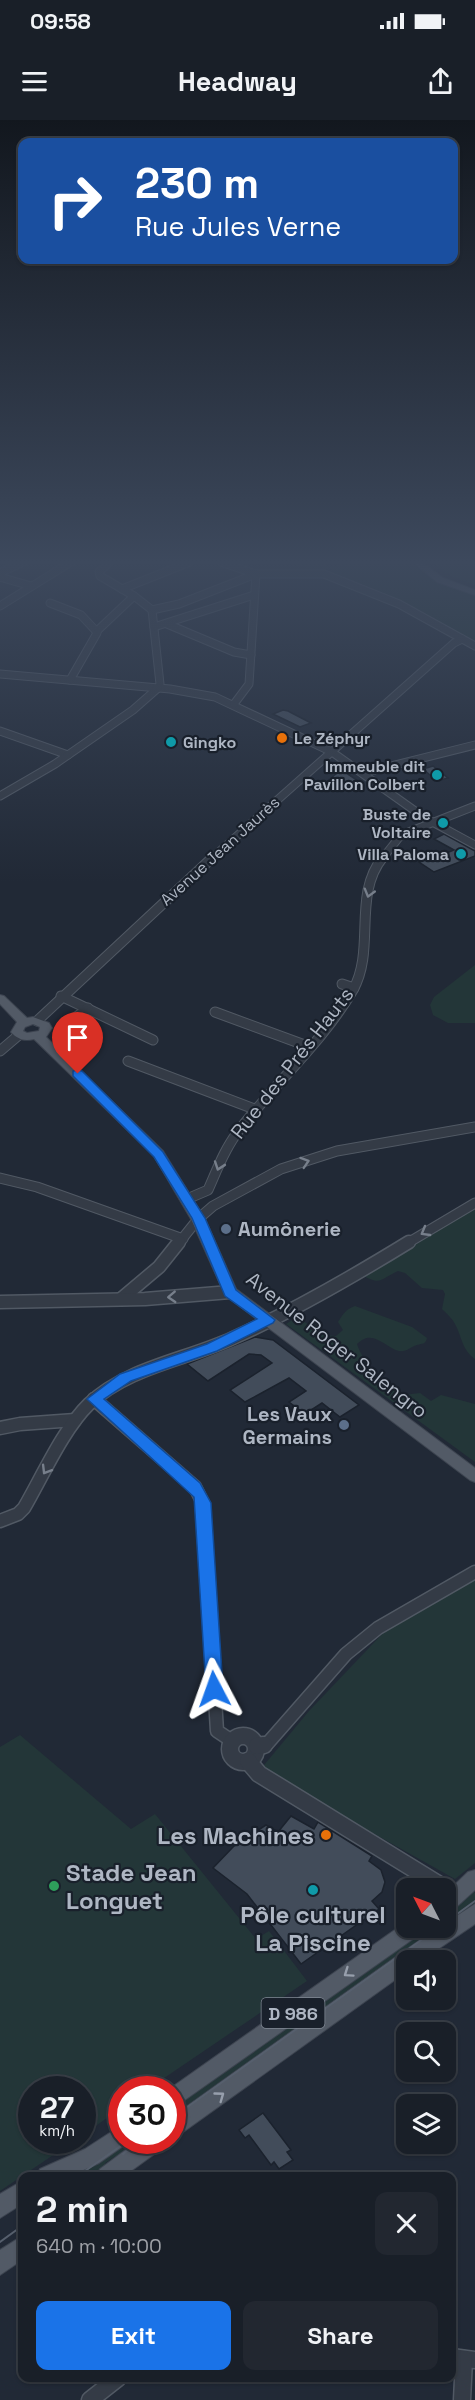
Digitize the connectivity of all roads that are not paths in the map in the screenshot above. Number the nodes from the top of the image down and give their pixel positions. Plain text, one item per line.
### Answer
1 (76, 668) edge
2 (158, 668) edge
3 (250, 668) edge
4 (426, 668) edge
5 (0, 674) edge
6 (70, 680) junction
7 (158, 688) junction
8 (234, 704) junction
9 (0, 731) edge
10 (475, 745) edge
11 (332, 752) junction
12 (68, 755) junction
13 (363, 773) junction
14 (0, 796) edge
15 (475, 806) edge
16 (456, 813) junction
17 (431, 822) junction
18 (448, 828) junction
19 (475, 845) edge
20 (342, 984) dead end
21 (354, 988) junction
22 (61, 996) junction
23 (0, 998) edge
24 (88, 1008) junction
25 (215, 1012) dead end
26 (37, 1021) junction
27 (22, 1028) junction
28 (63, 1030) dead end
29 (38, 1036) junction
30 (153, 1040) dead end
31 (310, 1047) junction
32 (0, 1051) edge
33 (128, 1061) dead end
34 (257, 1110) junction
35 (475, 1127) edge
36 (0, 1178) edge
37 (187, 1199) junction
38 (475, 1203) edge
39 (198, 1218) junction
40 (183, 1239) junction
41 (230, 1292) junction
42 (121, 1299) junction
43 (0, 1302) edge
44 (268, 1320) junction
45 (94, 1399) junction
46 (75, 1420) junction
47 (0, 1428) edge
48 (475, 1476) edge
49 (0, 1521) edge
50 (475, 1572) edge
51 (232, 1741) junction
52 (257, 1746) junction
53 (248, 1761) junction
54 (432, 1878) edge
55 (475, 1878) edge
56 (456, 1895) edge
57 (475, 1913) edge
58 (399, 1938) edge
59 (423, 1950) edge
60 (396, 1969) edge
61 (186, 2089) edge
62 (186, 2120) edge
63 (108, 2145) edge
64 (138, 2154) edge
65 (56, 2172) edge
66 (113, 2172) edge
67 (18, 2195) edge
68 (0, 2207) edge
69 (18, 2250) edge
70 (0, 2264) edge
71 (463, 2359) edge
72 (113, 2382) edge
73 (90, 2400) edge
74 (462, 2400) edge

1 - 6 street
2 - 7 street
3 - 8 street
4 - 11 street, Avenue Jean Jaurès
5 - 6 street
6 - 7 street
7 - 8 street
7 - 12 street
8 - 11 street
9 - 12 street
10 - 13 street
11 - 13 street
11 - 22 street, Avenue Jean Jaurès
12 - 14 street
13 - 17 street
15 - 16 street, Rue des Prés Hauts
16 - 17 street, Rue des Prés Hauts
16 - 18 street
17 - 18 street
17 -> 21 street, Rue des Prés Hauts
18 - 19 street
20 - 21 street
21 - 31 street, Rue des Prés Hauts
22 - 24 street
22 - 26 street, Avenue Jean Jaurès
23 - 27 main road
24 - 28 street
24 - 30 street
25 - 31 street
26 - 27 main road
26 - 29 main road
27 - 29 main road
27 - 32 street
29 - 37 main road, Avenue Roger Salengro
31 - 34 street, Rue des Prés Hauts
33 - 34 street
34 -> 37 street, Rue des Prés Hauts
39 -> 35 street
36 - 40 street
37 - 39 main road, Avenue Roger Salengro
38 -> 44 street
39 - 40 street
39 - 41 main road, Avenue Roger Salengro
40 - 42 street
41 -> 42 street
41 - 44 main road, Avenue Roger Salengro
42 - 43 street
44 - 45 street
44 - 48 main road, Avenue Roger Salengro
45 - 46 street
45 - 51 street
46 - 47 street
46 -> 49 street
50 - 52 street
51 - 52 street
51 - 53 street
52 - 53 street
53 - 54 street
55 - 56 main road
57 - 59 main road, D 986
58 -> 61 main road, D 986
62 -> 60 main road, D 986
63 - 65 main road
64 - 66 main road
67 - 68 main road
69 - 70 main road
71 - 74 street
72 - 73 street

